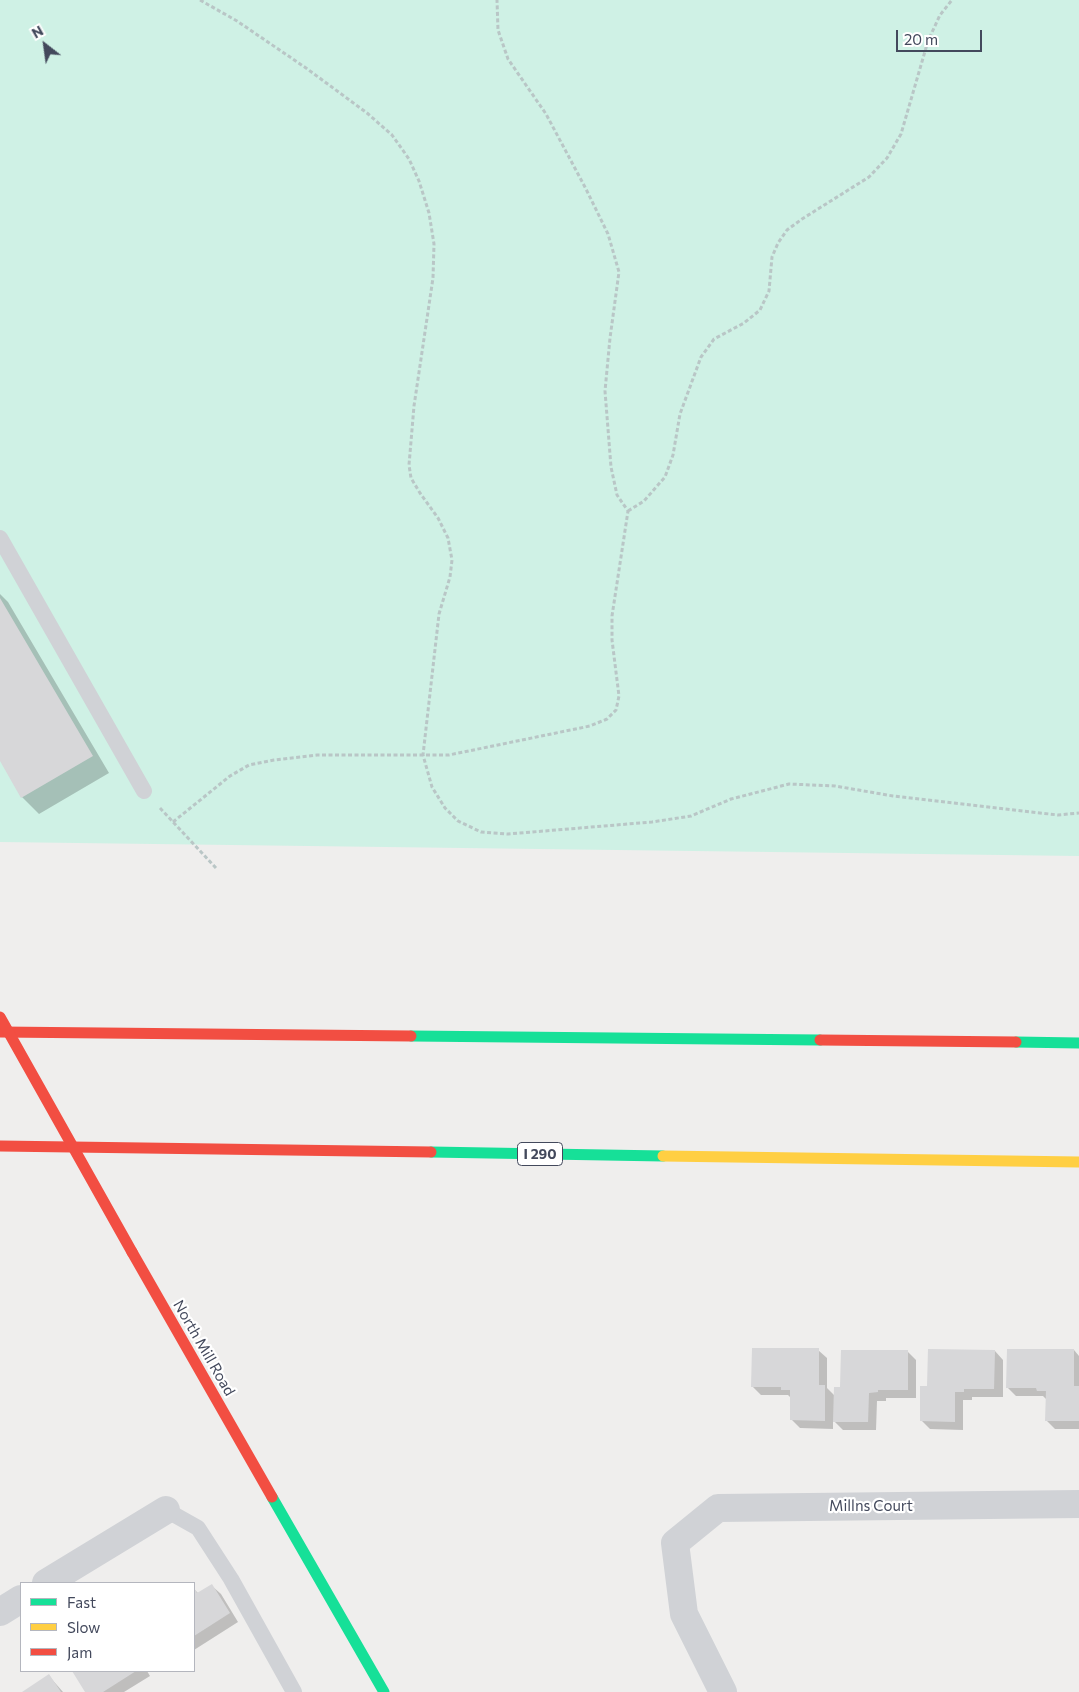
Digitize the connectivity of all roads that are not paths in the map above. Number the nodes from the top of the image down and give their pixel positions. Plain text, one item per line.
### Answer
1 (0, 538) edge
2 (144, 791) road end
3 (0, 1017) edge
4 (0, 1032) edge
5 (1079, 1043) edge
6 (0, 1146) edge
7 (1079, 1162) edge
8 (1079, 1504) edge
9 (166, 1510) joint
10 (48, 1582) edge
11 (20, 1599) edge
12 (0, 1612) edge
13 (294, 1692) edge
14 (384, 1692) edge
15 (723, 1692) edge

1 - 2 lane
3 - 14 main road, North Mill Road, bridge
4 - 5 main road
6 - 7 main road, I 290
8 - 15 street, Millns Court
9 - 10 street
9 - 13 lane
11 - 12 street

